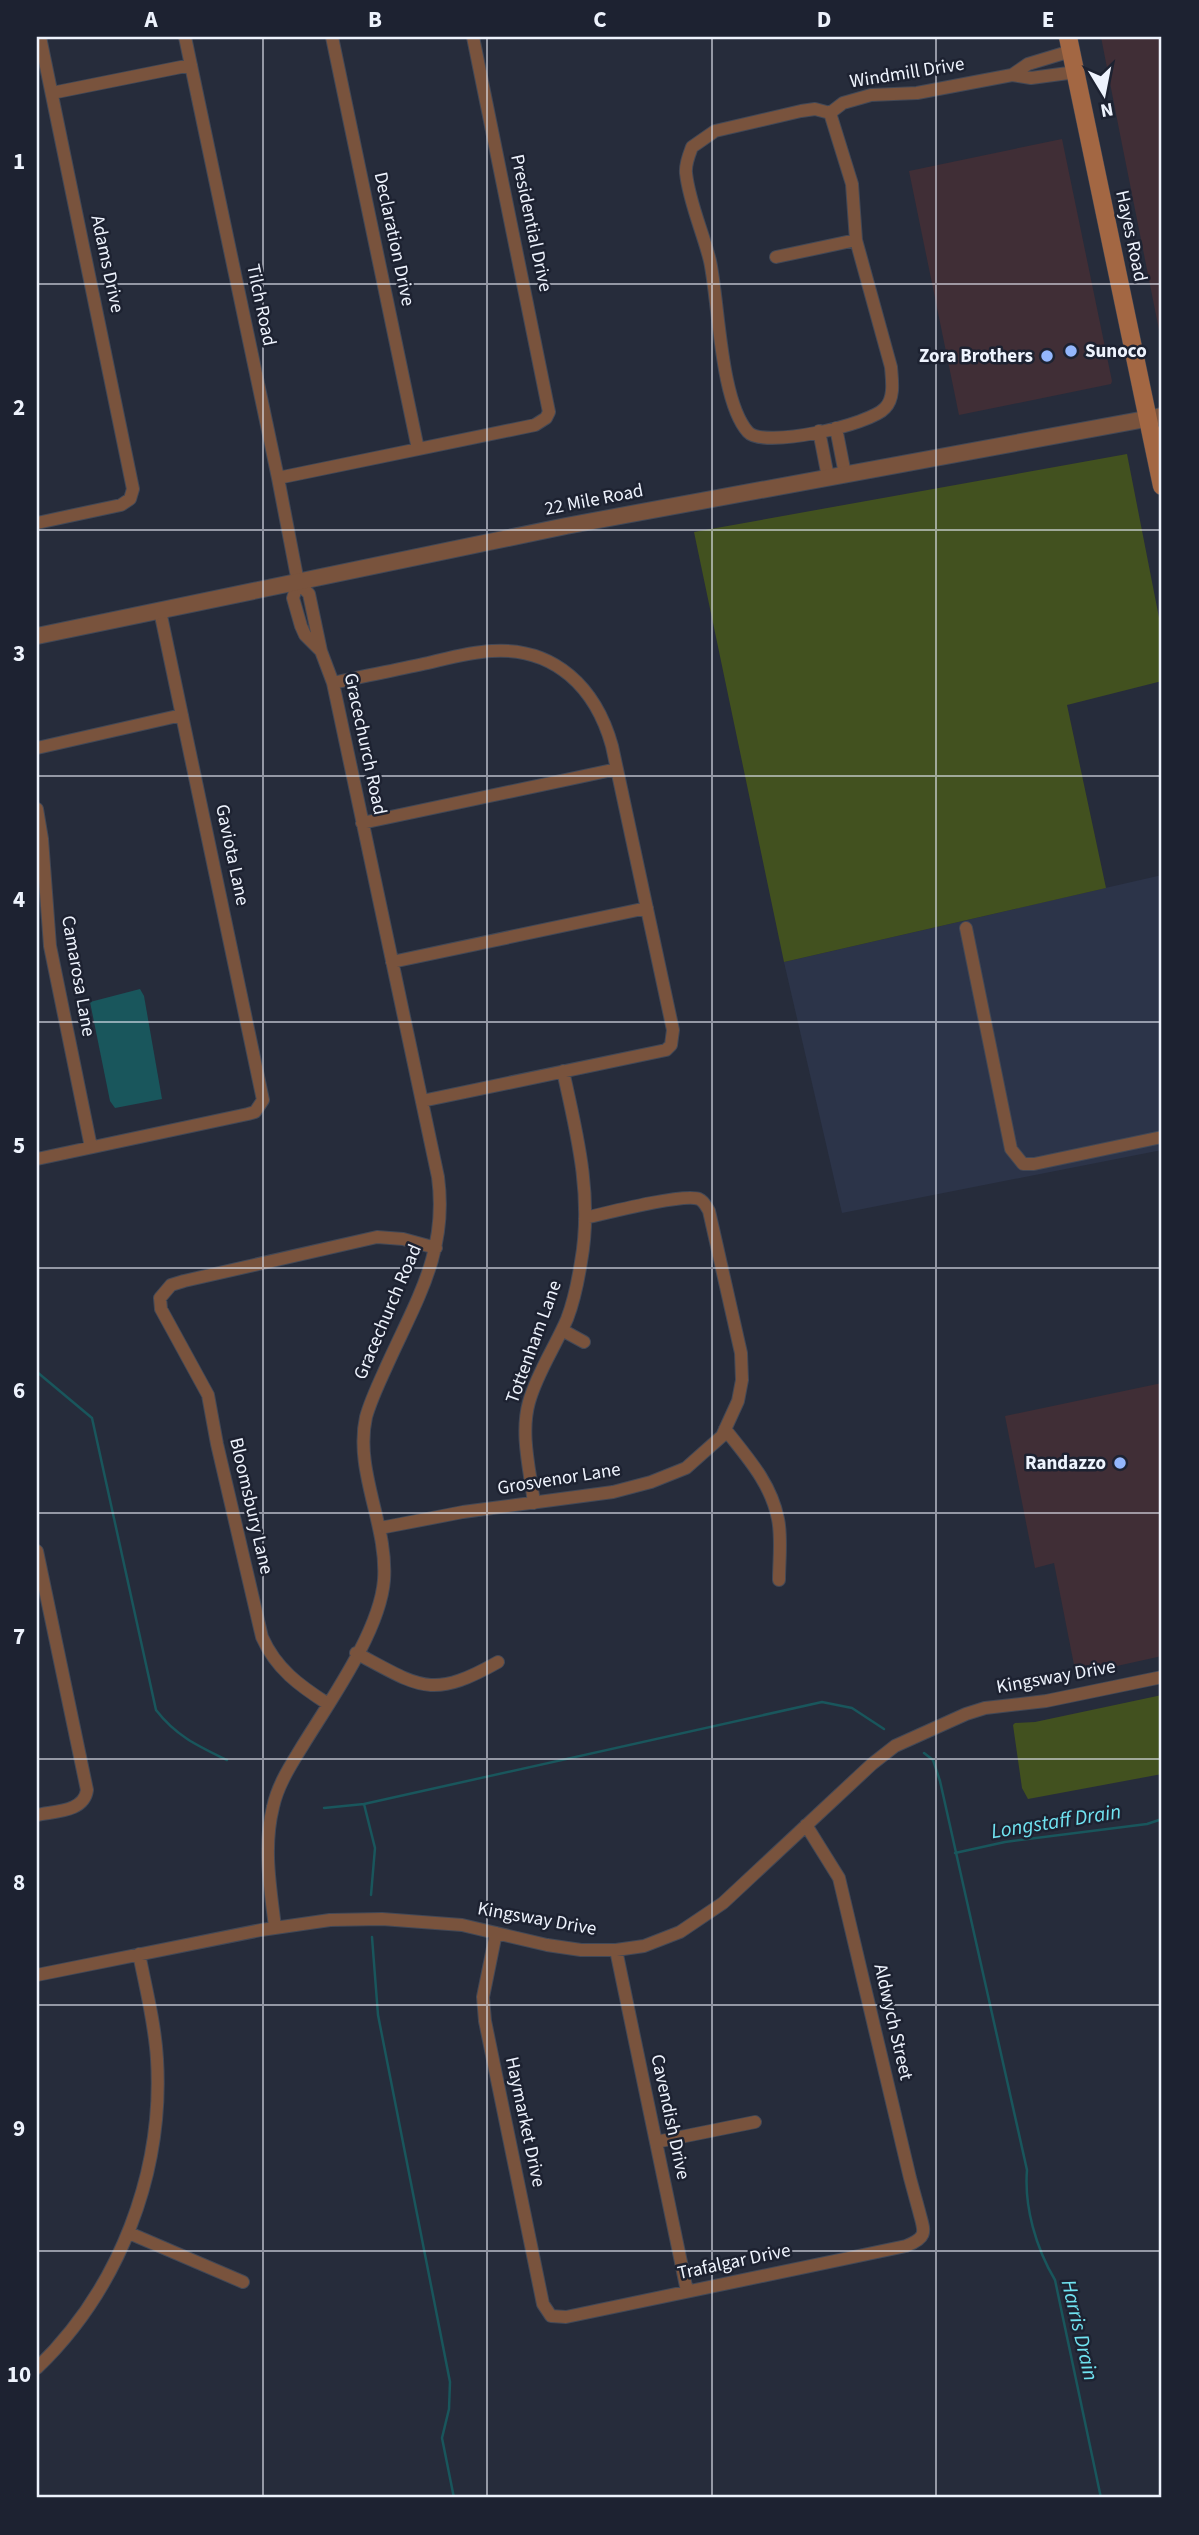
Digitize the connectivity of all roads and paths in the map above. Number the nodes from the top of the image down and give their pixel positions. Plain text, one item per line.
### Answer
1 (40, 37) edge
2 (185, 37) edge
3 (332, 37) edge
4 (473, 37) edge
5 (1070, 44) edge
6 (191, 65) junction
7 (1076, 72) junction
8 (1012, 75) junction
9 (52, 93) junction
10 (830, 113) junction
11 (856, 240) junction
12 (776, 257) dead end
13 (1155, 417) edge
14 (836, 428) junction
15 (819, 431) junction
16 (418, 449) junction
17 (845, 474) junction
18 (828, 477) junction
19 (278, 478) junction
20 (1162, 486) edge
21 (37, 523) edge
22 (298, 582) junction
23 (160, 611) junction
24 (37, 636) edge
25 (332, 683) junction
26 (182, 715) junction
27 (37, 748) edge
28 (617, 769) junction
29 (37, 809) edge
30 (362, 823) junction
31 (647, 908) junction
32 (966, 928) dead end
33 (392, 962) junction
34 (563, 1071) junction
35 (422, 1101) junction
36 (1162, 1137) edge
37 (91, 1147) junction
38 (37, 1159) edge
39 (585, 1218) junction
40 (436, 1248) junction
41 (562, 1330) junction
42 (584, 1342) dead end
43 (725, 1429) junction
44 (534, 1503) junction
45 (380, 1528) junction
46 (37, 1550) edge
47 (779, 1580) dead end
48 (356, 1653) junction
49 (498, 1662) dead end
50 (1162, 1677) edge
51 (328, 1704) junction
52 (37, 1815) edge
53 (806, 1825) junction
54 (275, 1927) junction
55 (496, 1933) junction
56 (616, 1950) junction
57 (139, 1954) junction
58 (37, 1975) edge
59 (755, 2122) dead end
60 (656, 2143) junction
61 (129, 2233) junction
62 (923, 2235) joint
63 (243, 2282) dead end
64 (687, 2291) junction
65 (551, 2316) joint
66 (37, 2368) edge

1 - 9 street, Adams Drive
2 - 6 street, Tilch Road
3 - 16 street, Declaration Drive
4 - 16 street, Presidential Drive
5 - 7 main road, Hayes Road
5 - 8 street, Windmill Drive
6 - 9 street
6 - 19 street, Tilch Road
7 - 8 street, Windmill Drive
7 - 13 main road, Hayes Road
8 - 10 street, Windmill Drive
9 - 21 street, Adams Drive
10 - 11 street
10 - 15 street, Windmill Drive
11 - 12 street
11 - 14 street
13 - 17 street, 22 Mile Road
13 - 20 main road, Hayes Road
14 - 15 street
14 - 17 street
15 - 18 street
16 - 19 street
17 - 18 street, 22 Mile Road
18 - 22 street, 22 Mile Road
19 - 22 street, Tilch Road
22 - 23 street, 22 Mile Road
22 - 25 street, Gracechurch Road
23 - 24 street, 22 Mile Road
23 - 26 street, Gaviota Lane
25 - 28 street
25 - 30 street, Gracechurch Road
26 - 27 street
26 - 37 street, Gaviota Lane
28 - 30 street
28 - 31 street
29 - 37 street, Camarosa Lane
30 - 33 street, Gracechurch Road
31 - 33 street
31 - 34 street
32 - 36 street
33 - 35 street, Gracechurch Road
34 - 35 street
34 - 39 street, Tottenham Lane
35 - 40 street, Gracechurch Road
37 - 38 street
39 - 41 street, Tottenham Lane
39 - 43 street
40 - 45 street, Gracechurch Road
40 - 51 street, Bloomsbury Lane
41 - 42 street
41 - 44 street, Tottenham Lane
43 - 44 street, Grosvenor Lane
43 - 47 street
44 - 45 street, Grosvenor Lane
45 - 48 street, Gracechurch Road
46 - 52 street
48 - 49 street
48 - 51 street, Gracechurch Road
50 - 53 street, Kingsway Drive
51 - 54 street, Gracechurch Road
53 - 56 street, Kingsway Drive
53 - 62 street, Aldwych Street
54 - 55 street, Kingsway Drive
54 - 57 street, Kingsway Drive
55 - 56 street, Kingsway Drive
55 - 65 street, Haymarket Drive
56 - 60 street, Cavendish Drive
57 - 58 street, Kingsway Drive
57 - 61 street
59 - 60 street
60 - 64 street, Cavendish Drive
61 - 63 street
61 - 66 street
62 - 64 street, Trafalgar Drive
64 - 65 street, Trafalgar Drive

